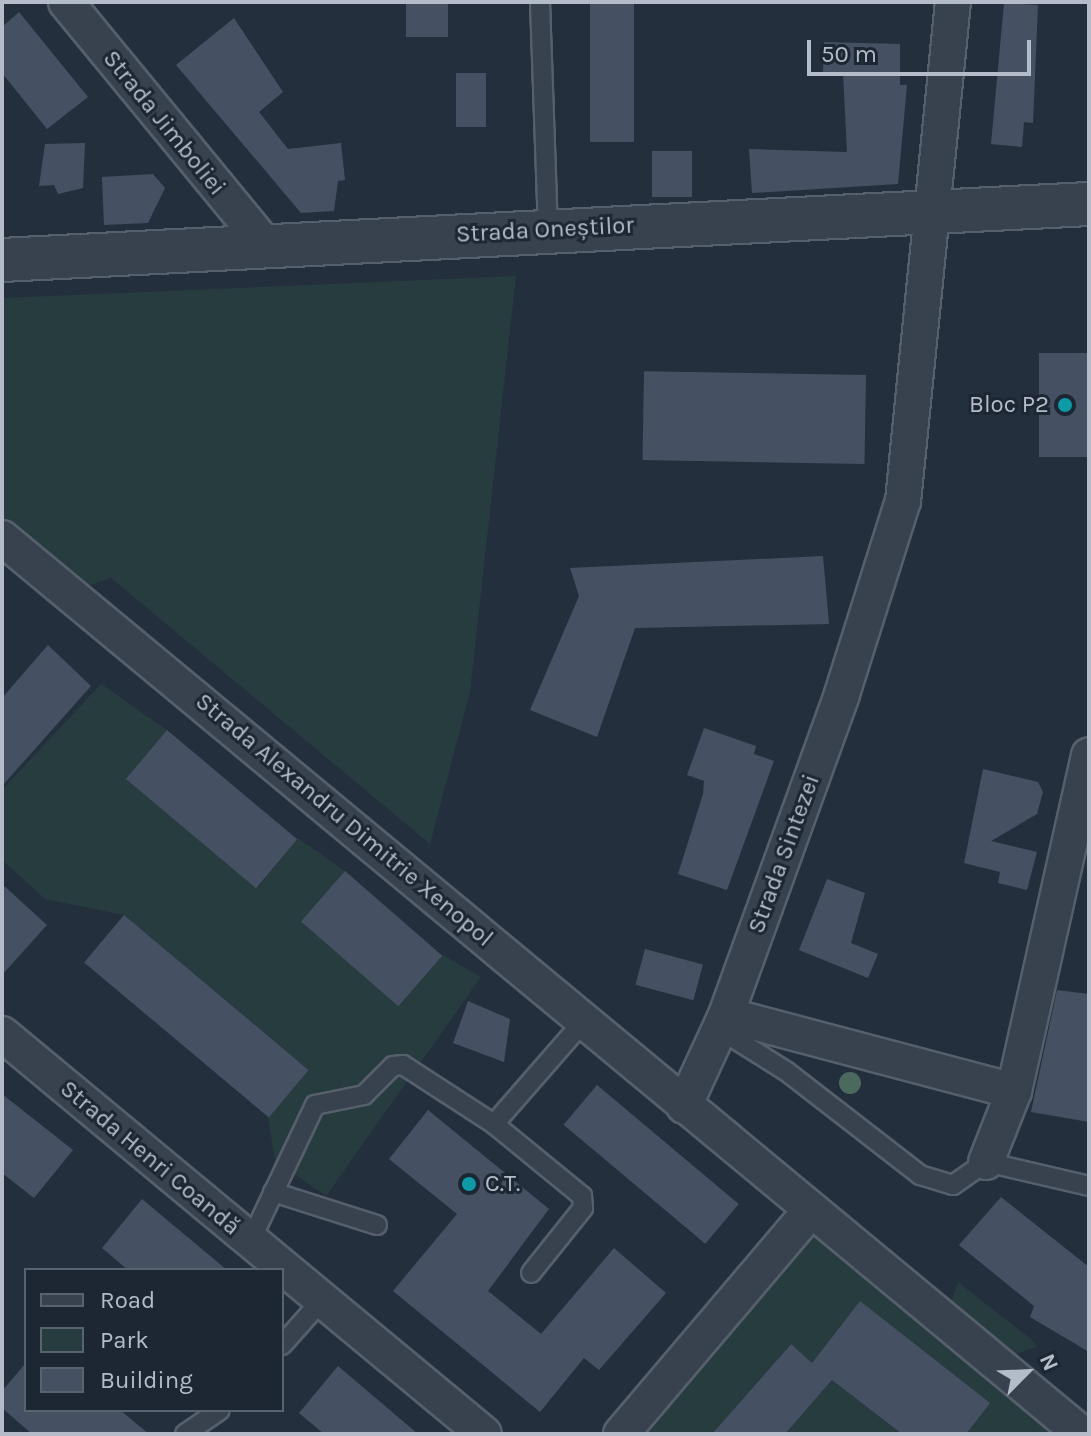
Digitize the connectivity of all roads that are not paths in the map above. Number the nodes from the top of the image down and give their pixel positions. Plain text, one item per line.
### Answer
1 (66, 2) edge
2 (540, 2) edge
3 (953, 2) edge
4 (1089, 204) edge
5 (929, 213) junction
6 (548, 230) junction
7 (264, 243) junction
8 (2, 260) edge
9 (4, 543) edge
10 (1089, 755) edge
11 (722, 1022) junction
12 (582, 1023) junction
13 (2, 1034) edge
14 (1014, 1091) junction
15 (684, 1106) junction
16 (494, 1124) junction
17 (986, 1162) junction
18 (1089, 1186) edge
19 (273, 1192) junction
20 (811, 1210) junction
21 (377, 1225) dead end
22 (250, 1242) junction
23 (281, 1268) edge
24 (284, 1270) edge
25 (531, 1273) dead end
26 (321, 1301) junction
27 (284, 1343) edge
28 (217, 1412) edge
29 (185, 1434) edge
30 (484, 1434) edge
31 (621, 1434) edge
32 (1082, 1434) edge

1 - 7 street, Strada Jimboliei
2 - 6 lane
3 - 5 street, Strada Sintezei
4 - 5 street, Strada Oneștilor
5 - 6 street, Strada Oneștilor
5 - 11 street, Strada Sintezei
6 - 7 street, Strada Oneștilor
7 - 8 street, Strada Oneștilor
9 - 12 street, Strada Alexandru Dimitrie Xenopol
10 - 14 street
11 - 14 street
11 - 15 street
11 - 17 lane
12 - 15 street, Strada Alexandru Dimitrie Xenopol
12 - 16 lane
13 - 22 street, Strada Henri Coandă
14 - 17 street
15 - 20 street, Strada Alexandru Dimitrie Xenopol
16 - 19 lane
16 - 25 lane
17 - 18 lane
19 - 21 lane
19 - 22 lane
20 - 31 street
20 - 32 street, Strada Alexandru Dimitrie Xenopol
22 - 23 street, Strada Henri Coandă
24 - 26 street, Strada Henri Coandă
26 - 27 lane
26 - 30 street, Strada Henri Coandă
28 - 29 lane

